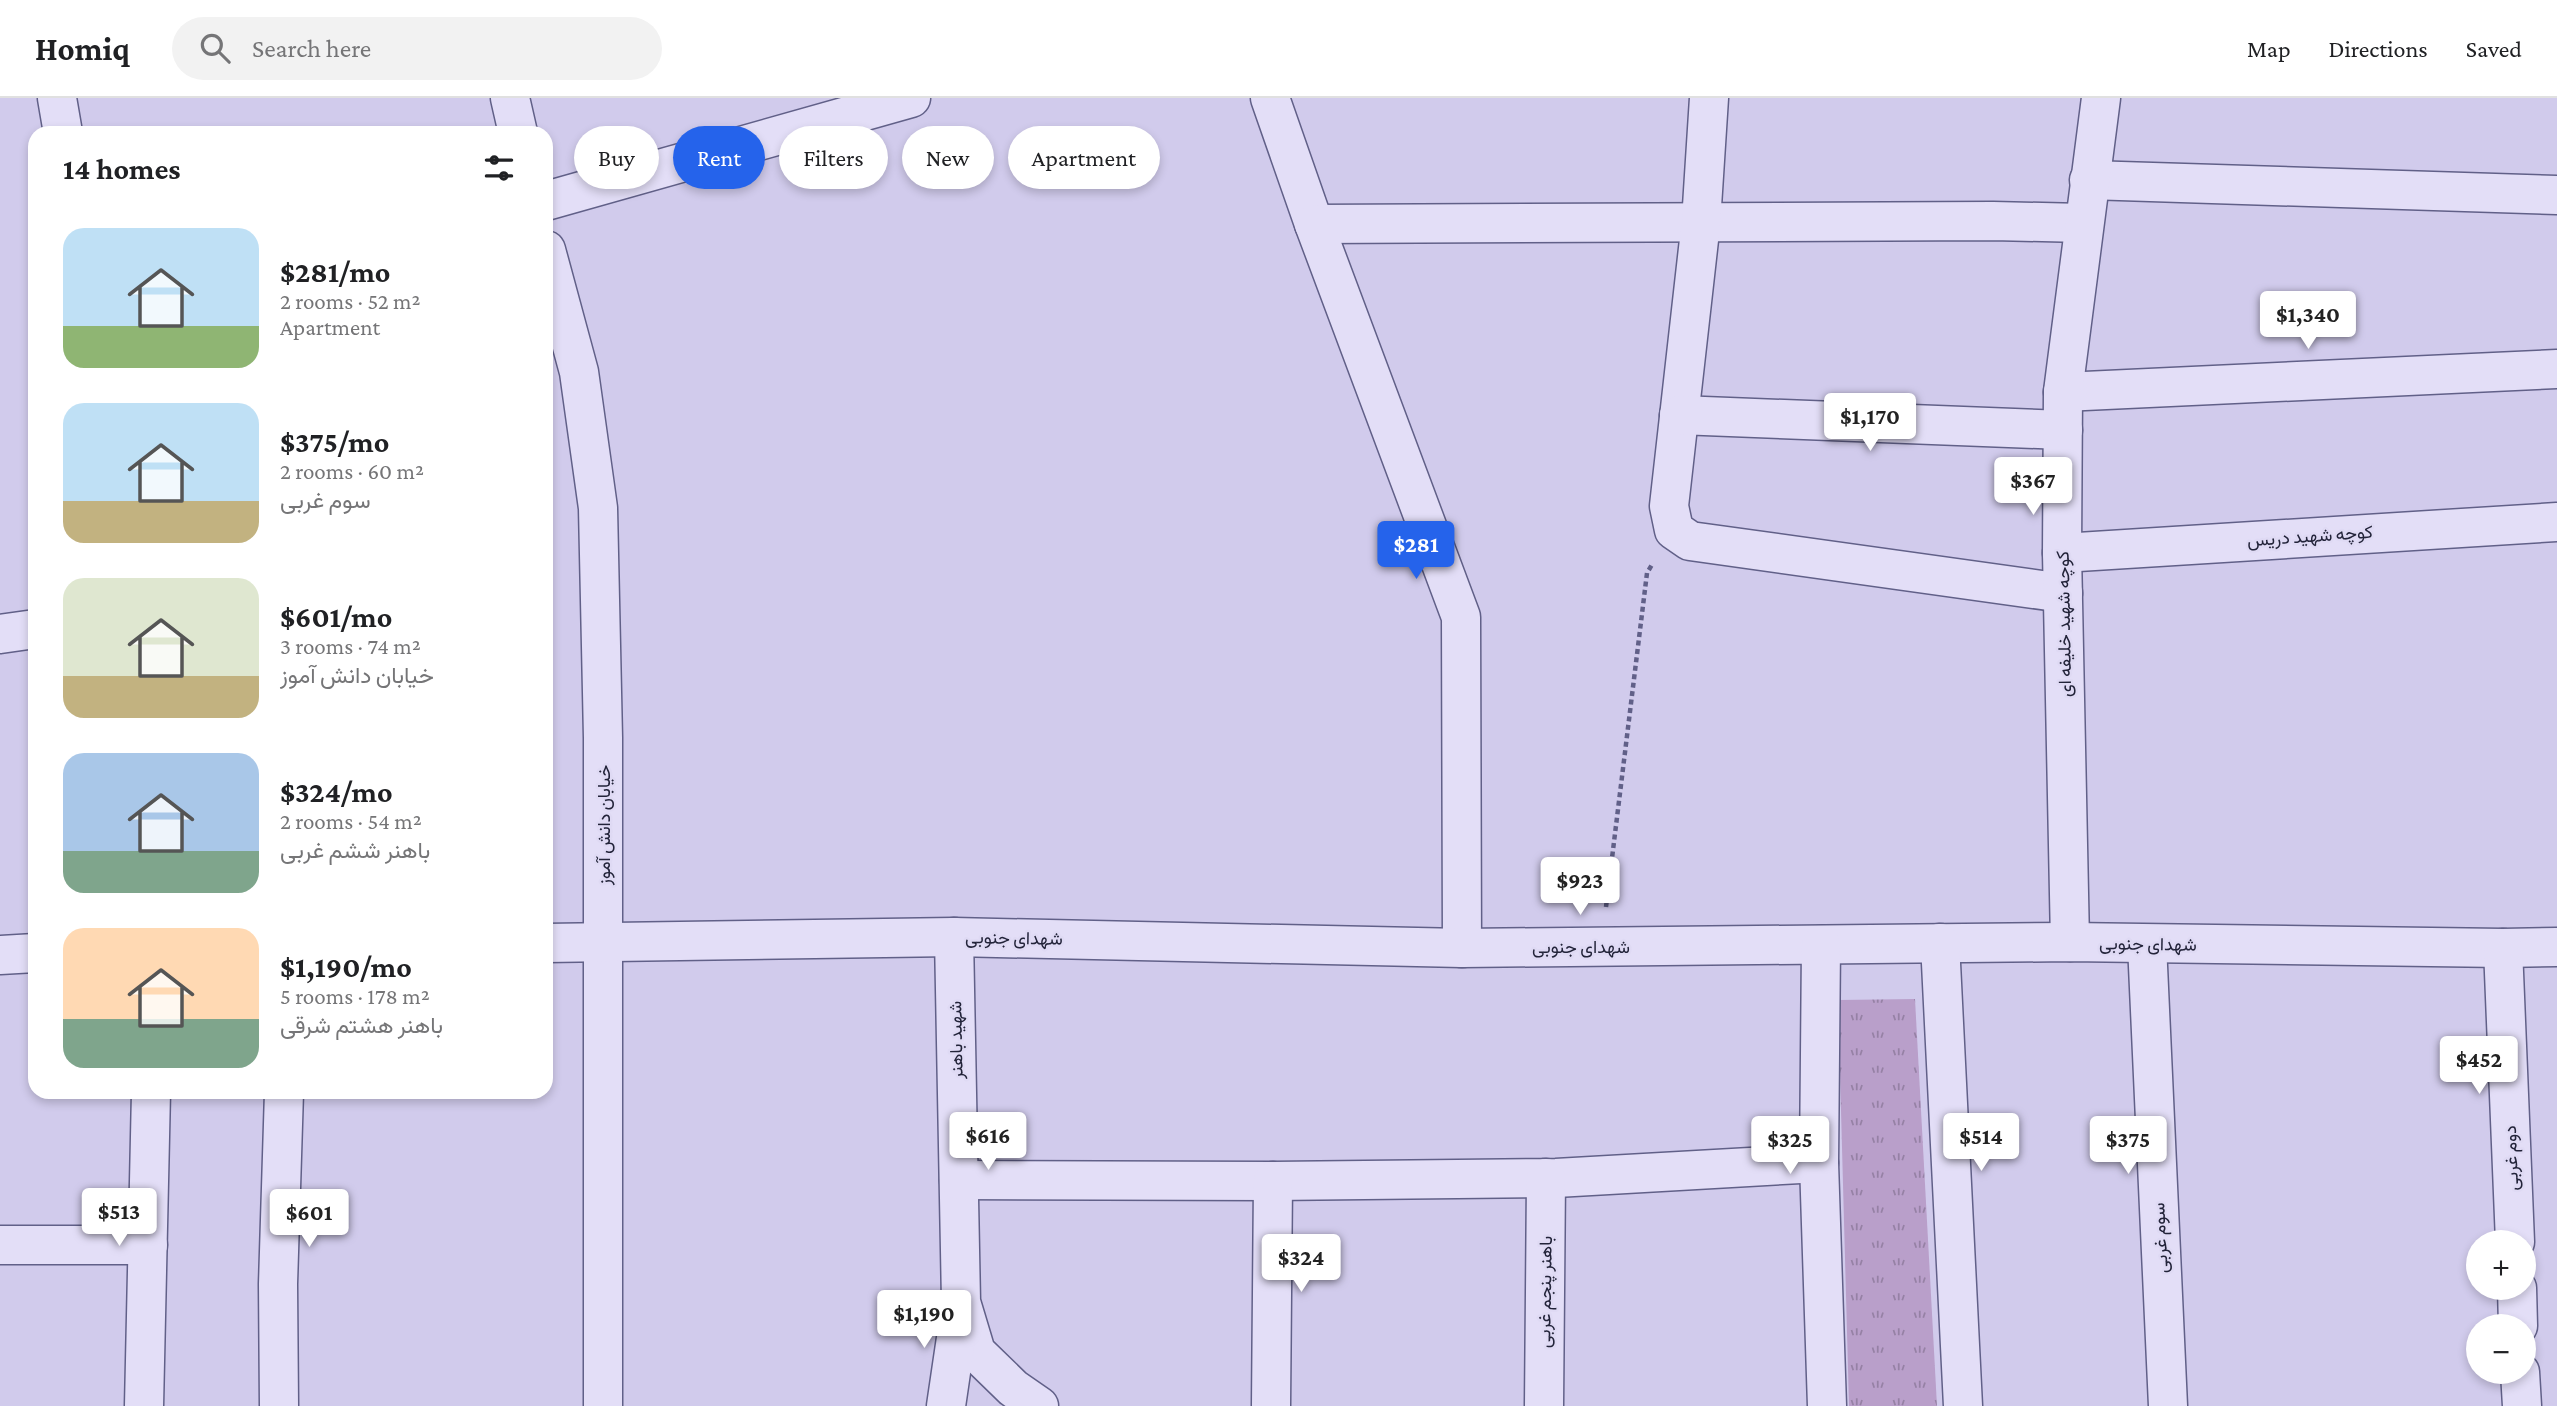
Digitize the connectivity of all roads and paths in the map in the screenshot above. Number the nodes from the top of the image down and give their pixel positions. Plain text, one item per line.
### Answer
1 (57, 98) edge
2 (510, 98) edge
3 (911, 98) edge
4 (1270, 98) edge
5 (1709, 98) edge
6 (2101, 98) edge
7 (62, 126) edge
8 (516, 126) edge
9 (2089, 180) junction
10 (2557, 195) edge
11 (553, 199) edge
12 (1701, 222) junction
13 (2083, 223) junction
14 (1314, 224) junction
15 (553, 276) edge
16 (2557, 369) edge
17 (2063, 392) junction
18 (1679, 415) junction
19 (2063, 430) junction
20 (2557, 522) edge
21 (1674, 530) junction
22 (2063, 553) junction
23 (2063, 593) junction
24 (28, 630) edge
25 (0, 634) edge
26 (954, 937) junction
27 (2070, 942) junction
28 (553, 943) edge
29 (604, 943) junction
30 (1940, 943) junction
31 (2147, 944) junction
32 (1821, 945) junction
33 (1601, 946) junction
34 (2557, 947) edge
35 (1462, 948) junction
36 (2502, 948) junction
37 (28, 953) edge
38 (0, 955) edge
39 (151, 1099) edge
40 (284, 1099) edge
41 (1819, 1163) junction
42 (1546, 1178) junction
43 (958, 1180) junction
44 (1273, 1181) junction
45 (2514, 1230) edge
46 (148, 1244) junction
47 (0, 1245) edge
48 (961, 1302) junction
49 (2521, 1384) edge
50 (144, 1406) edge
51 (279, 1406) edge
52 (603, 1406) edge
53 (946, 1406) edge
54 (1039, 1406) edge
55 (1271, 1406) edge
56 (1544, 1406) edge
57 (1827, 1406) edge
58 (1963, 1406) edge
59 (2168, 1406) edge
60 (2522, 1406) edge

1 - 7 street
2 - 8 street
3 - 11 street
4 - 14 street
5 - 12 street
6 - 9 street, کوچه شهید خلیفه ای
9 - 10 street
9 - 13 street, کوچه شهید خلیفه ای
12 - 13 street
12 - 14 street
12 - 18 street
13 - 17 street, کوچه شهید خلیفه ای
14 - 35 street
15 - 29 street, خیابان دانش آموز
16 - 17 street
17 - 19 street, کوچه شهید خلیفه ای
18 - 19 street
18 - 21 street
19 - 22 street, کوچه شهید خلیفه ای
20 - 22 street, کوچه شهید دریس
21 - 23 street
21 - 33 path
22 - 23 street, کوچه شهید خلیفه ای
23 - 27 street, کوچه شهید خلیفه ای
24 - 25 street
26 - 29 street, شهدای جنوبی
26 - 35 street, شهدای جنوبی
26 - 43 street, شهید باهنر
27 - 30 street, شهدای جنوبی
27 - 31 street, شهدای جنوبی
28 - 29 street, شهدای جنوبی
29 - 52 street, خیابان دانش آموز
30 - 32 street, شهدای جنوبی
30 - 58 street
31 - 36 street, شهدای جنوبی
31 - 59 street, سوم غربی
32 - 33 street, شهدای جنوبی
32 - 41 street
33 - 35 street, شهدای جنوبی
34 - 36 street, شهدای جنوبی
36 - 45 street, دوم غربی
37 - 38 street
39 - 46 street
40 - 51 street
41 - 42 street
41 - 57 street
42 - 44 street
42 - 56 street, باهنر پنجم غربی
43 - 44 street
43 - 48 street, شهید باهنر
44 - 55 street
46 - 47 street
46 - 50 street
48 - 53 street
48 - 54 street, شهید باهنر
49 - 60 street

